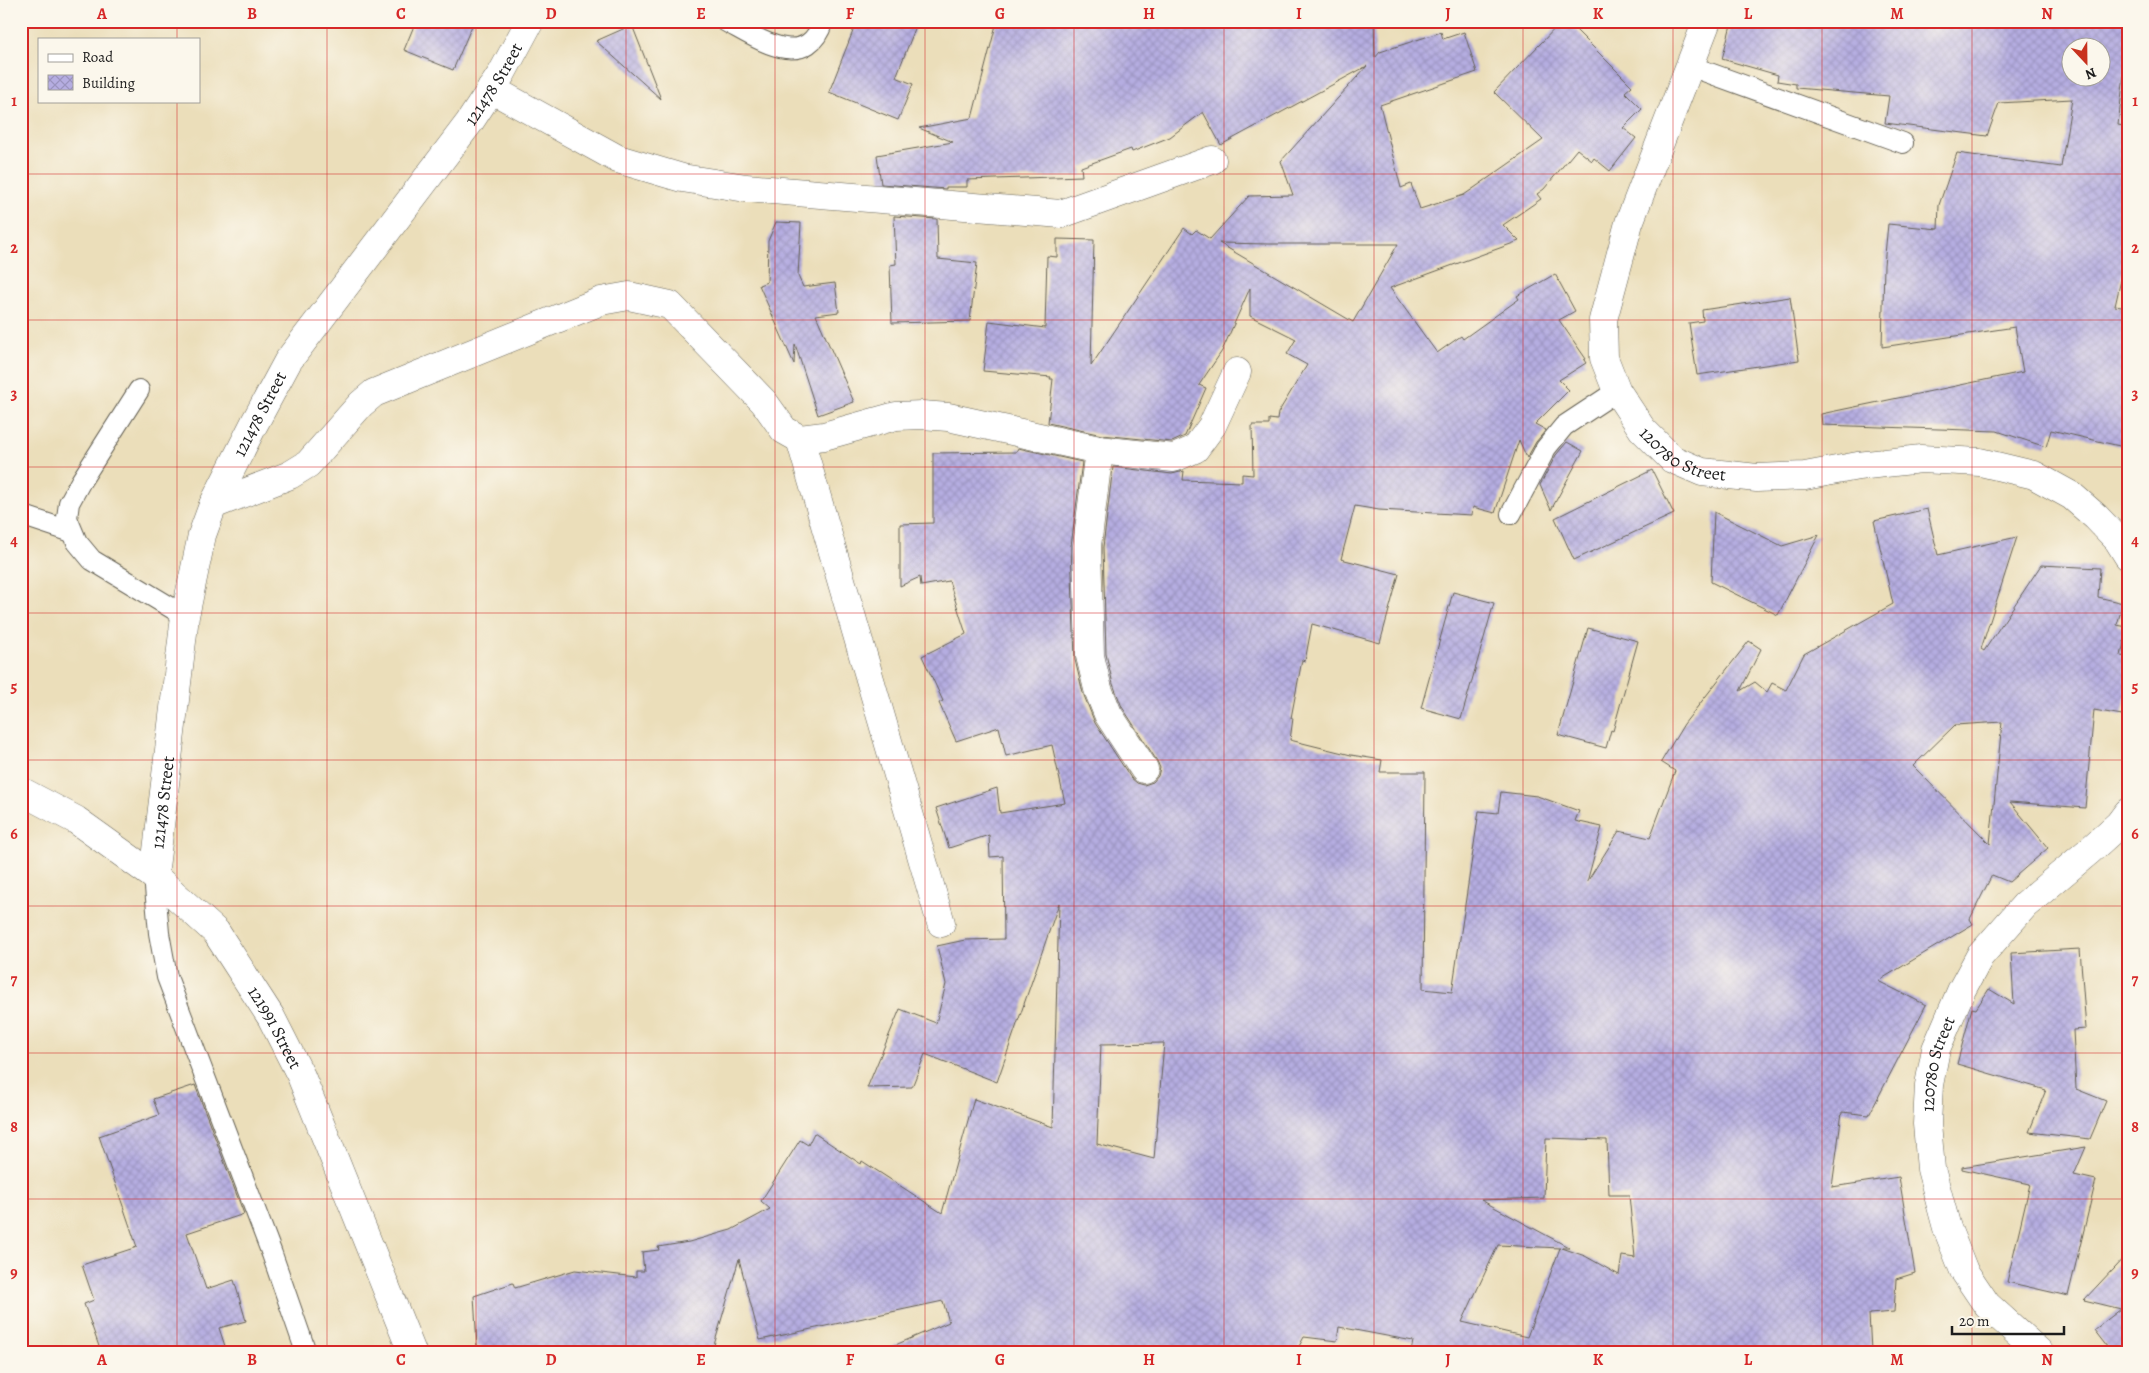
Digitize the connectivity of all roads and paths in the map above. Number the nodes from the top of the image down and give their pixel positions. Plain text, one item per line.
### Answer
1 (530, 21) edge
2 (725, 21) edge
3 (823, 21) edge
4 (1707, 21) edge
5 (1690, 66) junction
6 (491, 88) junction
7 (1903, 143) dead end
8 (1212, 160) dead end
9 (1237, 372) dead end
10 (139, 390) dead end
11 (1617, 391) junction
12 (800, 439) junction
13 (1099, 450) junction
14 (213, 506) junction
15 (1511, 514) dead end
16 (21, 515) edge
17 (72, 532) junction
18 (2128, 556) edge
19 (185, 616) junction
20 (1144, 768) dead end
21 (21, 791) edge
22 (2128, 812) edge
23 (154, 876) junction
24 (941, 923) dead end
25 (306, 1352) edge
26 (412, 1352) edge
27 (2039, 1352) edge

1 - 6 street, 121478 Street
2 - 3 lane
4 - 5 street, 120780 Street
5 - 7 lane
5 - 11 street, 120780 Street
6 - 8 street
6 - 14 street, 121478 Street
9 - 13 street
10 - 17 lane
11 - 15 lane
11 - 18 street, 120780 Street
12 - 13 street
12 - 14 street
12 - 24 street
13 - 20 street
14 - 19 street, 121478 Street
16 - 17 lane
17 - 19 lane
19 - 23 street, 121478 Street
21 - 23 street, 121991 Street
22 - 27 street, 120780 Street
23 - 25 lane
23 - 26 street, 121991 Street

